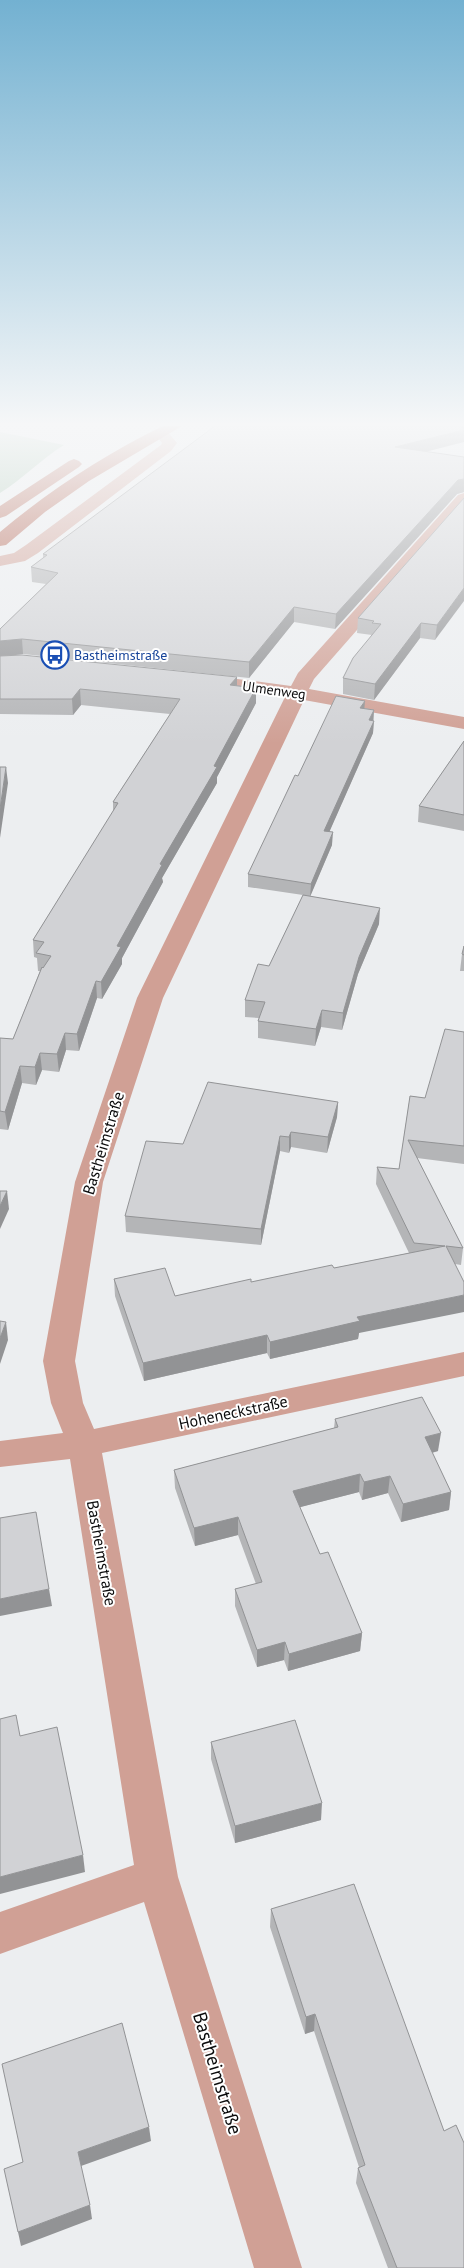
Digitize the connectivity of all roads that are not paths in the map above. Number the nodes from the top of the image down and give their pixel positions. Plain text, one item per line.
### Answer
1 (11, 532) edge
2 (55, 532) edge
3 (434, 532) edge
4 (0, 541) edge
5 (0, 561) edge
6 (184, 679) edge
7 (297, 693) junction
8 (464, 724) edge
9 (464, 1364) edge
10 (84, 1444) junction
11 (0, 1454) edge
12 (157, 1877) junction
13 (0, 1933) edge
14 (278, 2268) edge

1 - 4 main road
2 - 5 street
3 - 7 street, Bastheimstraße
6 - 7 street, Ulmenweg
7 - 8 street, Ulmenweg
7 - 10 street, Bastheimstraße
9 - 10 street, Hoheneckstraße
10 - 11 street, Hoheneckstraße
10 - 12 street, Bastheimstraße
12 - 13 street
12 - 14 street, Bastheimstraße

